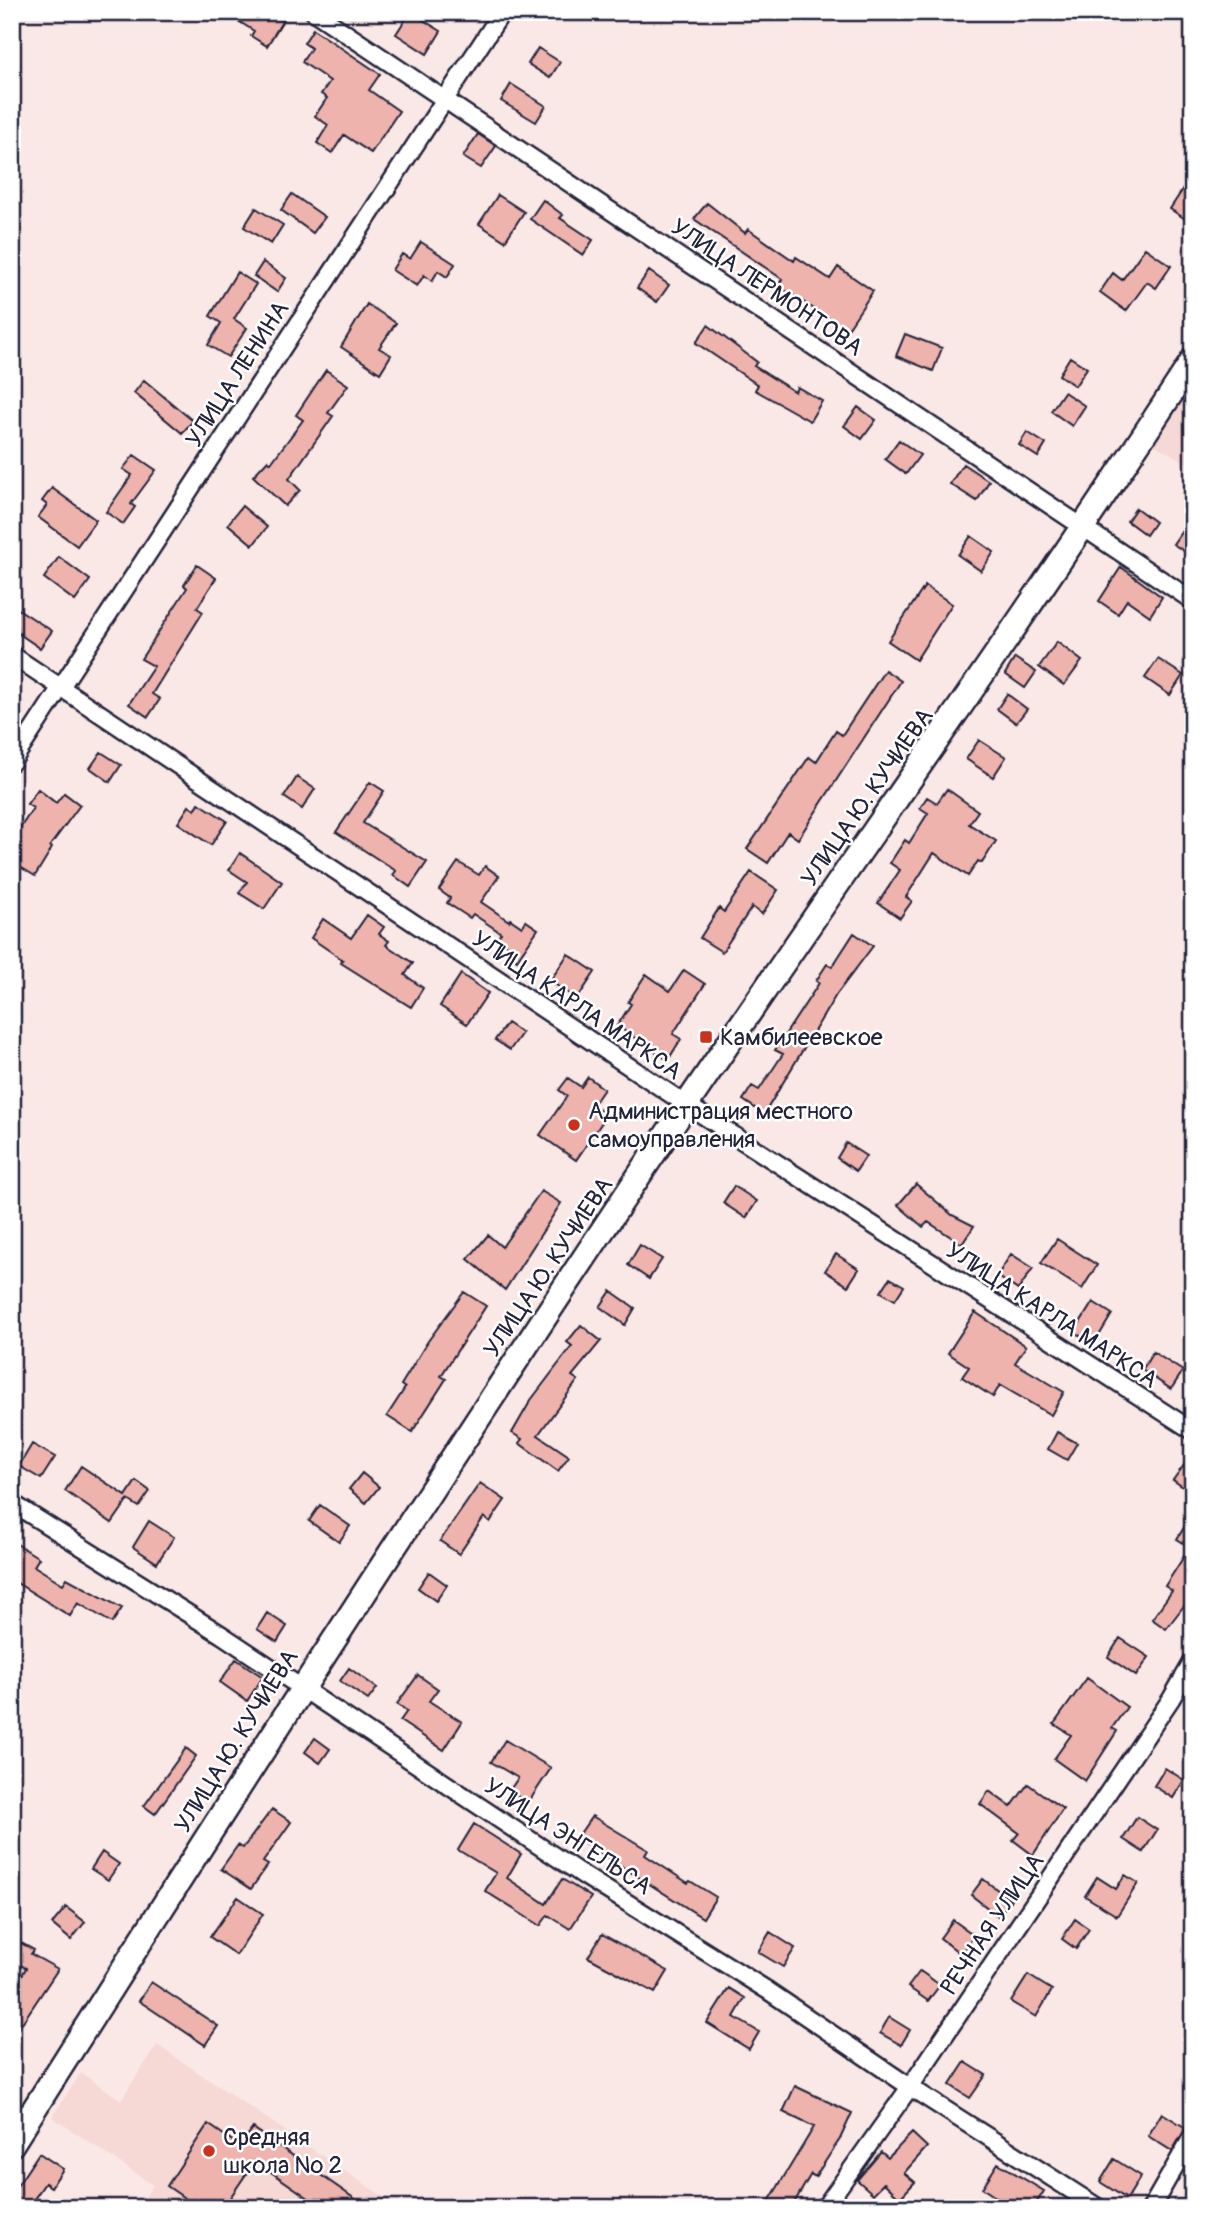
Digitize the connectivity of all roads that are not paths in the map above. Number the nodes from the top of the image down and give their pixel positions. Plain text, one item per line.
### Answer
1 (314, 12) edge
2 (502, 12) edge
3 (444, 99) junction
4 (1193, 360) edge
5 (1084, 528) junction
6 (1193, 601) edge
7 (12, 655) edge
8 (59, 686) junction
9 (12, 762) edge
10 (687, 1105) junction
11 (1193, 1431) edge
12 (12, 1503) edge
13 (1193, 1661) edge
14 (300, 1688) junction
15 (910, 2087) junction
16 (1193, 2135) edge
17 (12, 2144) edge
18 (824, 2208) edge
19 (1099, 2208) edge
20 (1151, 2208) edge

1 - 3 street, УЛИЦА ЛЕРМОНТОВА
2 - 3 street, УЛИЦА ЛЕНИНА
3 - 5 street, УЛИЦА ЛЕРМОНТОВА
3 - 8 street, УЛИЦА ЛЕНИНА
4 - 5 street, УЛИЦА Ю. КУЧИЕВА
5 - 6 street, УЛИЦА ЛЕРМОНТОВА
5 - 10 street, УЛИЦА Ю. КУЧИЕВА
7 - 8 street, УЛИЦА КАРЛА МАРКСА
8 - 9 street, УЛИЦА ЛЕНИНА
8 - 10 street, УЛИЦА КАРЛА МАРКСА
10 - 11 street, УЛИЦА КАРЛА МАРКСА
10 - 14 street, УЛИЦА Ю. КУЧИЕВА
12 - 14 street, УЛИЦА ЭНГЕЛЬСА
13 - 15 street, РЕЧНАЯ УЛИЦА
14 - 15 street, УЛИЦА ЭНГЕЛЬСА
14 - 17 street, УЛИЦА Ю. КУЧИЕВА
15 - 18 street, РЕЧНАЯ УЛИЦА
15 - 19 street, УЛИЦА ЭНГЕЛЬСА
16 - 20 street

